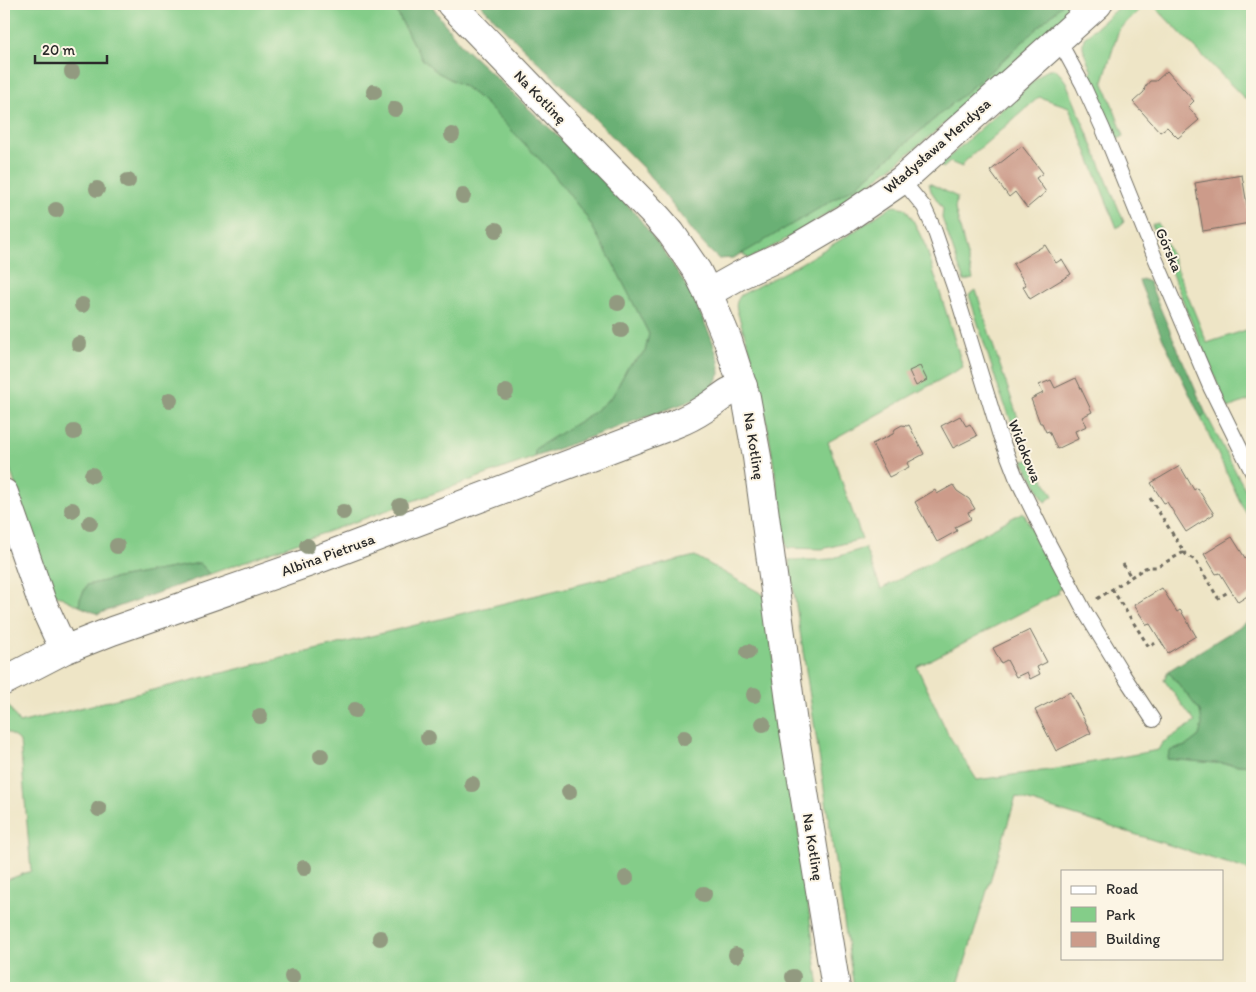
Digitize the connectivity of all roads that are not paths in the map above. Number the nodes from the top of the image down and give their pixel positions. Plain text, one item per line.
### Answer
1 (451, 4) edge
2 (1098, 4) edge
3 (1058, 40) junction
4 (902, 180) junction
5 (708, 293) junction
6 (743, 386) junction
7 (1252, 472) edge
8 (4, 493) edge
9 (64, 650) junction
10 (4, 681) edge
11 (1153, 720) dead end
12 (836, 988) edge

1 - 5 street, Na Kotlinę
2 - 3 street, Władysława Mendysa
3 - 4 street, Władysława Mendysa
3 - 7 lane, Górska
4 - 5 street, Władysława Mendysa
4 - 11 lane, Widokowa
5 - 6 street, Na Kotlinę
6 - 9 street, Albina Pietrusa
6 - 12 street, Na Kotlinę
8 - 9 street
9 - 10 street, Albina Pietrusa

